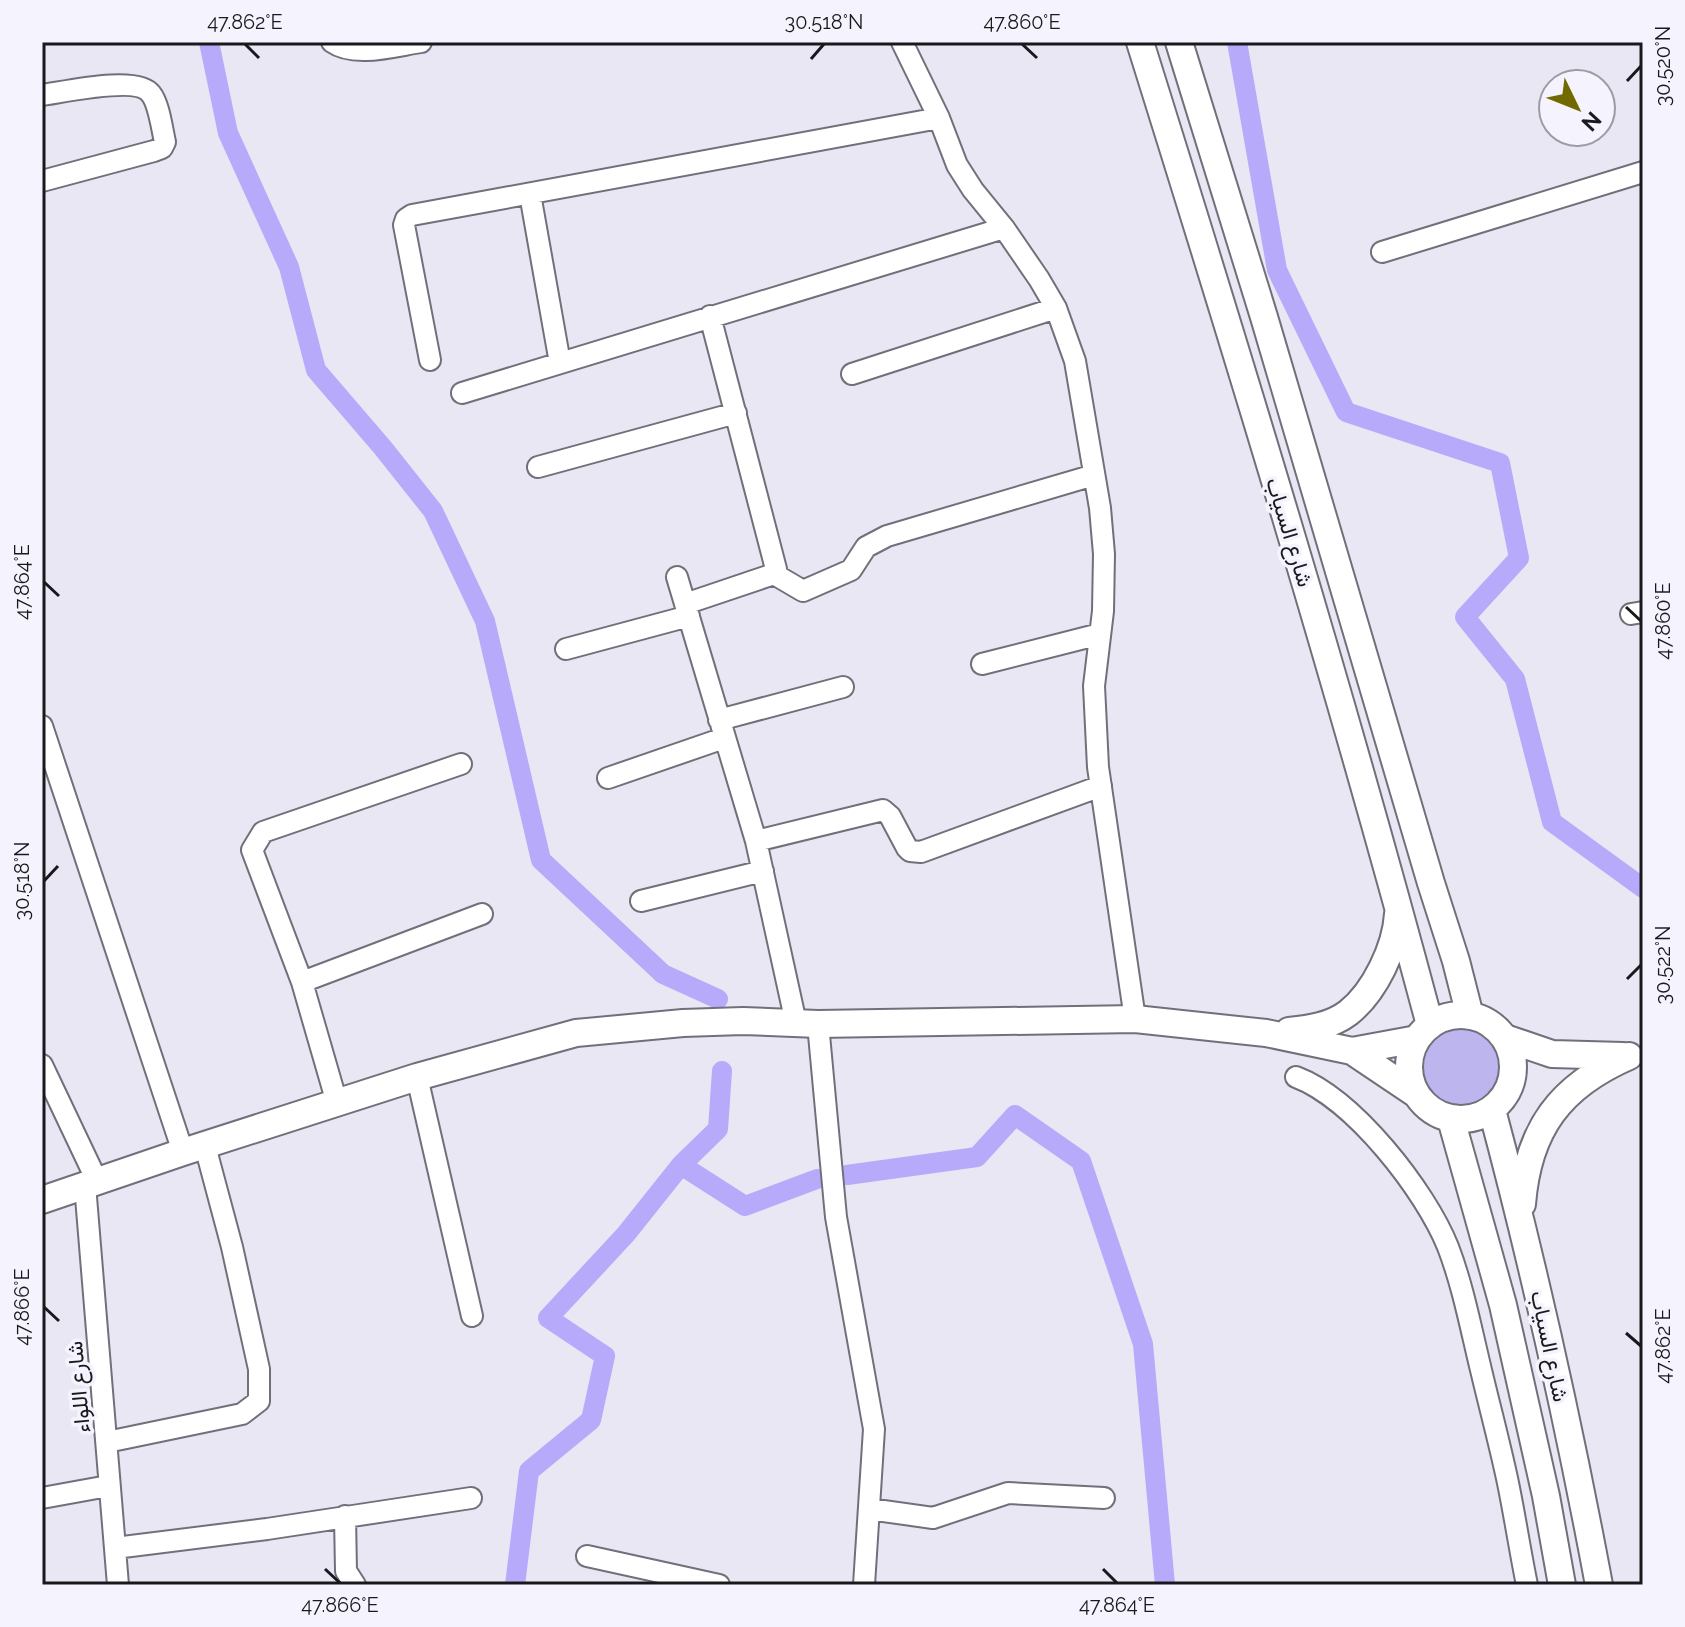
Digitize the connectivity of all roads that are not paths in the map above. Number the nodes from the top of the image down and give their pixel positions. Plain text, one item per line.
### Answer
1 (332, 42) edge
2 (421, 42) edge
3 (902, 42) edge
4 (1140, 42) edge
5 (1179, 42) edge
6 (42, 95) edge
7 (939, 118) junction
8 (1643, 172) edge
9 (42, 181) edge
10 (530, 194) junction
11 (1004, 228) junction
12 (1382, 252) dead end
13 (1056, 308) junction
14 (710, 316) junction
15 (430, 360) dead end
16 (560, 363) junction
17 (852, 374) dead end
18 (462, 393) dead end
19 (736, 413) junction
20 (538, 467) dead end
21 (1094, 475) junction
22 (774, 574) junction
23 (677, 577) dead end
24 (687, 610) junction
25 (1100, 634) junction
26 (566, 649) dead end
27 (982, 664) dead end
28 (843, 687) dead end
29 (42, 726) edge
30 (721, 729) junction
31 (461, 764) dead end
32 (608, 778) dead end
33 (1101, 786) junction
34 (756, 841) junction
35 (763, 871) junction
36 (641, 901) dead end
37 (1398, 906) junction
38 (482, 914) dead end
39 (302, 982) junction
40 (1470, 1016) junction
41 (1135, 1019) junction
42 (807, 1024) junction
43 (1423, 1032) junction
44 (1266, 1033) junction
45 (1505, 1038) junction
46 (1352, 1051) junction
47 (1552, 1054) junction
48 (1636, 1056) edge
49 (42, 1065) edge
50 (417, 1077) junction
51 (1296, 1077) dead end
52 (1512, 1077) junction
53 (1416, 1094) junction
54 (337, 1103) junction
55 (1492, 1110) junction
56 (1451, 1119) junction
57 (194, 1149) junction
58 (91, 1183) junction
59 (42, 1200) edge
60 (1525, 1235) junction
61 (472, 1316) dead end
62 (107, 1442) junction
63 (108, 1486) junction
64 (42, 1498) edge
65 (471, 1498) dead end
66 (1104, 1498) dead end
67 (869, 1509) junction
68 (345, 1516) junction
69 (115, 1548) junction
70 (587, 1556) dead end
71 (118, 1585) edge
72 (355, 1585) edge
73 (719, 1585) edge
74 (864, 1585) edge
75 (1527, 1585) edge
76 (1562, 1585) edge
77 (1599, 1585) edge

1 - 2 street
3 - 7 street
4 - 37 main road, شارع السياب
5 - 40 main road, شارع السياب
6 - 9 street
7 - 10 street
7 - 11 street
8 - 12 street
10 - 15 street
10 - 16 street
11 - 13 street
11 - 14 street
13 - 17 street
13 - 21 street
14 - 16 street
14 - 19 street
16 - 18 street
19 - 20 street
19 - 22 street
21 - 22 street
21 - 25 street
22 - 24 street
23 - 24 street
24 - 26 street
24 - 30 street
25 - 27 street
25 - 33 street
28 - 30 street
29 - 57 street
30 - 32 street
30 - 34 street
31 - 39 street
33 - 34 street
33 - 41 street
34 - 35 street
35 - 36 street
35 - 42 street
37 - 43 main road, شارع السياب
37 - 44 main road
38 - 39 street
39 - 54 street
40 - 43 main road
40 - 45 main road
41 - 42 main road
41 - 44 main road
42 - 50 main road
42 - 67 street
43 - 46 main road
43 - 53 main road
44 - 46 main road
45 - 47 main road
45 - 52 main road
46 - 53 main road
47 - 48 main road
47 - 52 main road
48 - 60 main road
49 - 58 street
50 - 54 main road
50 - 61 street
51 - 75 street
52 - 55 main road
53 - 56 main road
54 - 57 main road
55 - 56 main road
55 - 60 main road, شارع السياب
56 - 76 main road, شارع السياب
57 - 58 main road
57 - 62 street
58 - 59 main road
58 - 62 street, شارع اللواء
60 - 77 main road, شارع السياب
62 - 63 street, شارع اللواء
63 - 64 street
63 - 69 street, شارع اللواء
65 - 68 street
66 - 67 street
67 - 74 street
68 - 69 street
68 - 72 street
69 - 71 street, شارع اللواء
70 - 73 street

